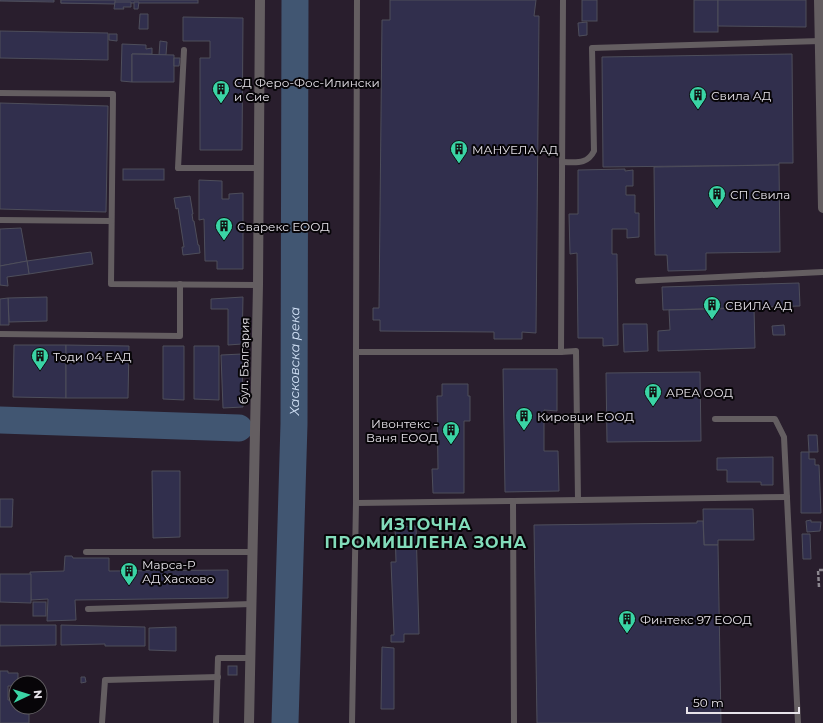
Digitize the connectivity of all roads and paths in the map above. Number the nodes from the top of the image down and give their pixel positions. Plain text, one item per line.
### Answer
1 (260, 0) edge
2 (357, 0) edge
3 (563, 0) edge
4 (819, 0) edge
5 (820, 41) junction
6 (184, 50) dead end
7 (0, 93) edge
8 (562, 162) junction
9 (258, 168) junction
10 (823, 208) edge
11 (0, 220) edge
12 (111, 221) junction
13 (823, 272) edge
14 (638, 281) dead end
15 (180, 284) junction
16 (258, 285) junction
17 (0, 334) edge
18 (356, 352) junction
19 (561, 352) junction
20 (714, 419) dead end
21 (787, 497) junction
22 (578, 500) junction
23 (513, 501) junction
24 (356, 503) junction
25 (86, 552) dead end
26 (253, 552) junction
27 (823, 570) edge
28 (819, 587) dead end
29 (252, 604) junction
30 (88, 608) dead end
31 (251, 658) junction
32 (218, 677) junction
33 (102, 723) edge
34 (216, 723) edge
35 (249, 723) edge
36 (352, 723) edge
37 (514, 723) edge
38 (798, 723) edge

1 - 9 street, бул. България
2 - 18 lane
3 - 8 lane
4 - 5 street
5 - 8 lane
5 - 10 street
6 - 9 lane
7 - 12 lane
8 - 19 lane
9 - 16 street, бул. България
11 - 12 lane
12 - 15 lane
13 - 14 lane
15 - 16 lane
15 - 17 lane
16 - 26 street, бул. България
18 - 19 lane
18 - 24 lane
19 - 22 lane
20 - 21 lane
21 - 22 lane
21 - 38 lane
22 - 23 lane
23 - 24 lane
23 - 37 lane
24 - 36 lane
25 - 26 lane
26 - 29 street, бул. България
27 - 28 path
29 - 30 lane
29 - 31 street, бул. България
31 - 32 lane
31 - 35 street, бул. България
32 - 33 lane
32 - 34 lane

